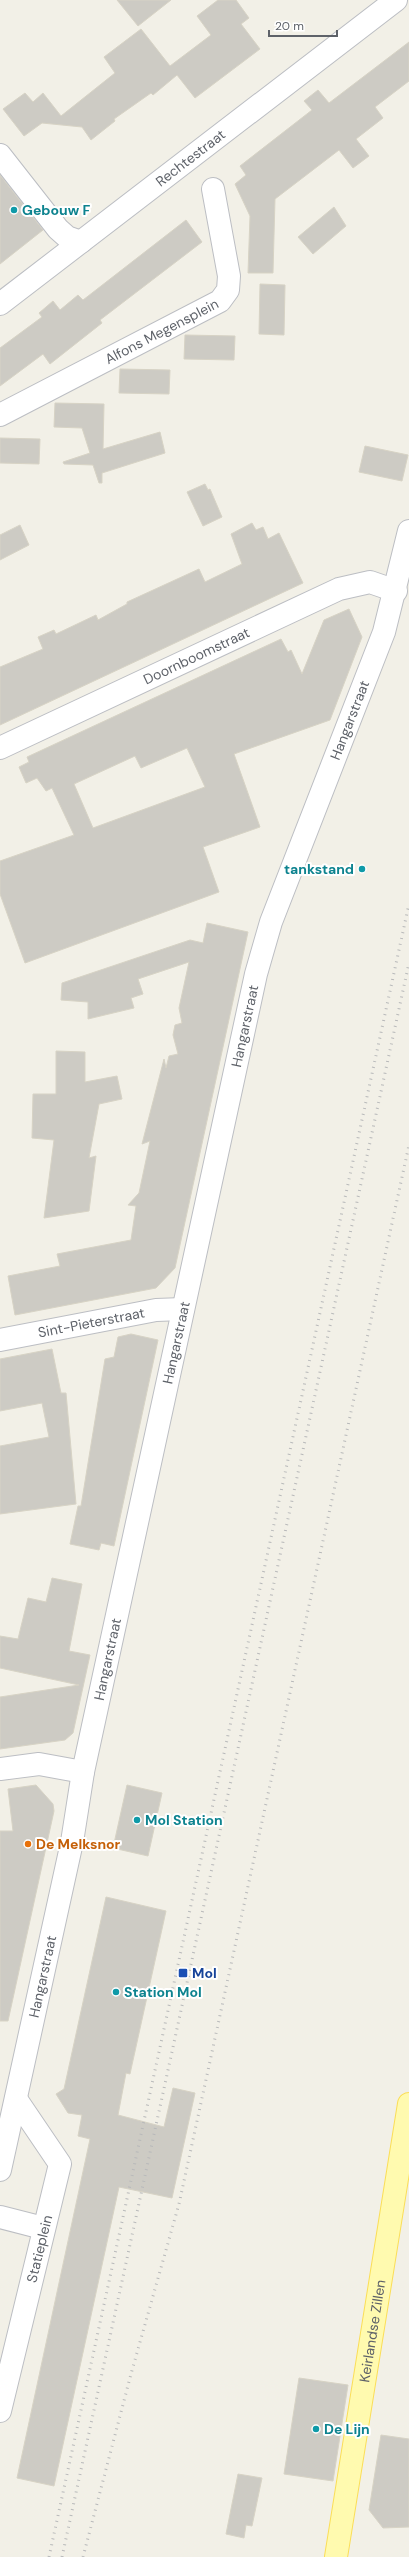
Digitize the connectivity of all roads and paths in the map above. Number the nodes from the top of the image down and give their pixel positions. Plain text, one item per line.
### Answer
1 (396, 0) edge
2 (0, 155) edge
3 (213, 189) dead end
4 (81, 242) junction
5 (0, 304) edge
6 (0, 415) edge
7 (409, 531) edge
8 (396, 591) junction
9 (0, 748) edge
10 (183, 1308) junction
11 (0, 1340) edge
12 (0, 1769) edge
13 (83, 1772) junction
14 (16, 2099) junction
15 (409, 2104) edge
16 (0, 2170) edge
17 (0, 2217) edge
18 (43, 2228) junction
19 (0, 2410) edge
20 (336, 2557) edge

1 - 4 street, Rechtestraat
2 - 4 street
3 - 6 street, Alfons Megensplein
4 - 5 street, Rechtestraat
7 - 8 street, Hangarstraat
8 - 9 street, Doornboomstraat
8 - 10 street, Hangarstraat
10 - 11 street, Sint-Pieterstraat
10 - 13 street, Hangarstraat
12 - 13 street
13 - 14 street, Hangarstraat
14 - 16 street, Hangarstraat
14 - 18 street, Statieplein
15 - 20 main road, Keirlandse Zillen
17 - 18 street
18 - 19 street, Statieplein

